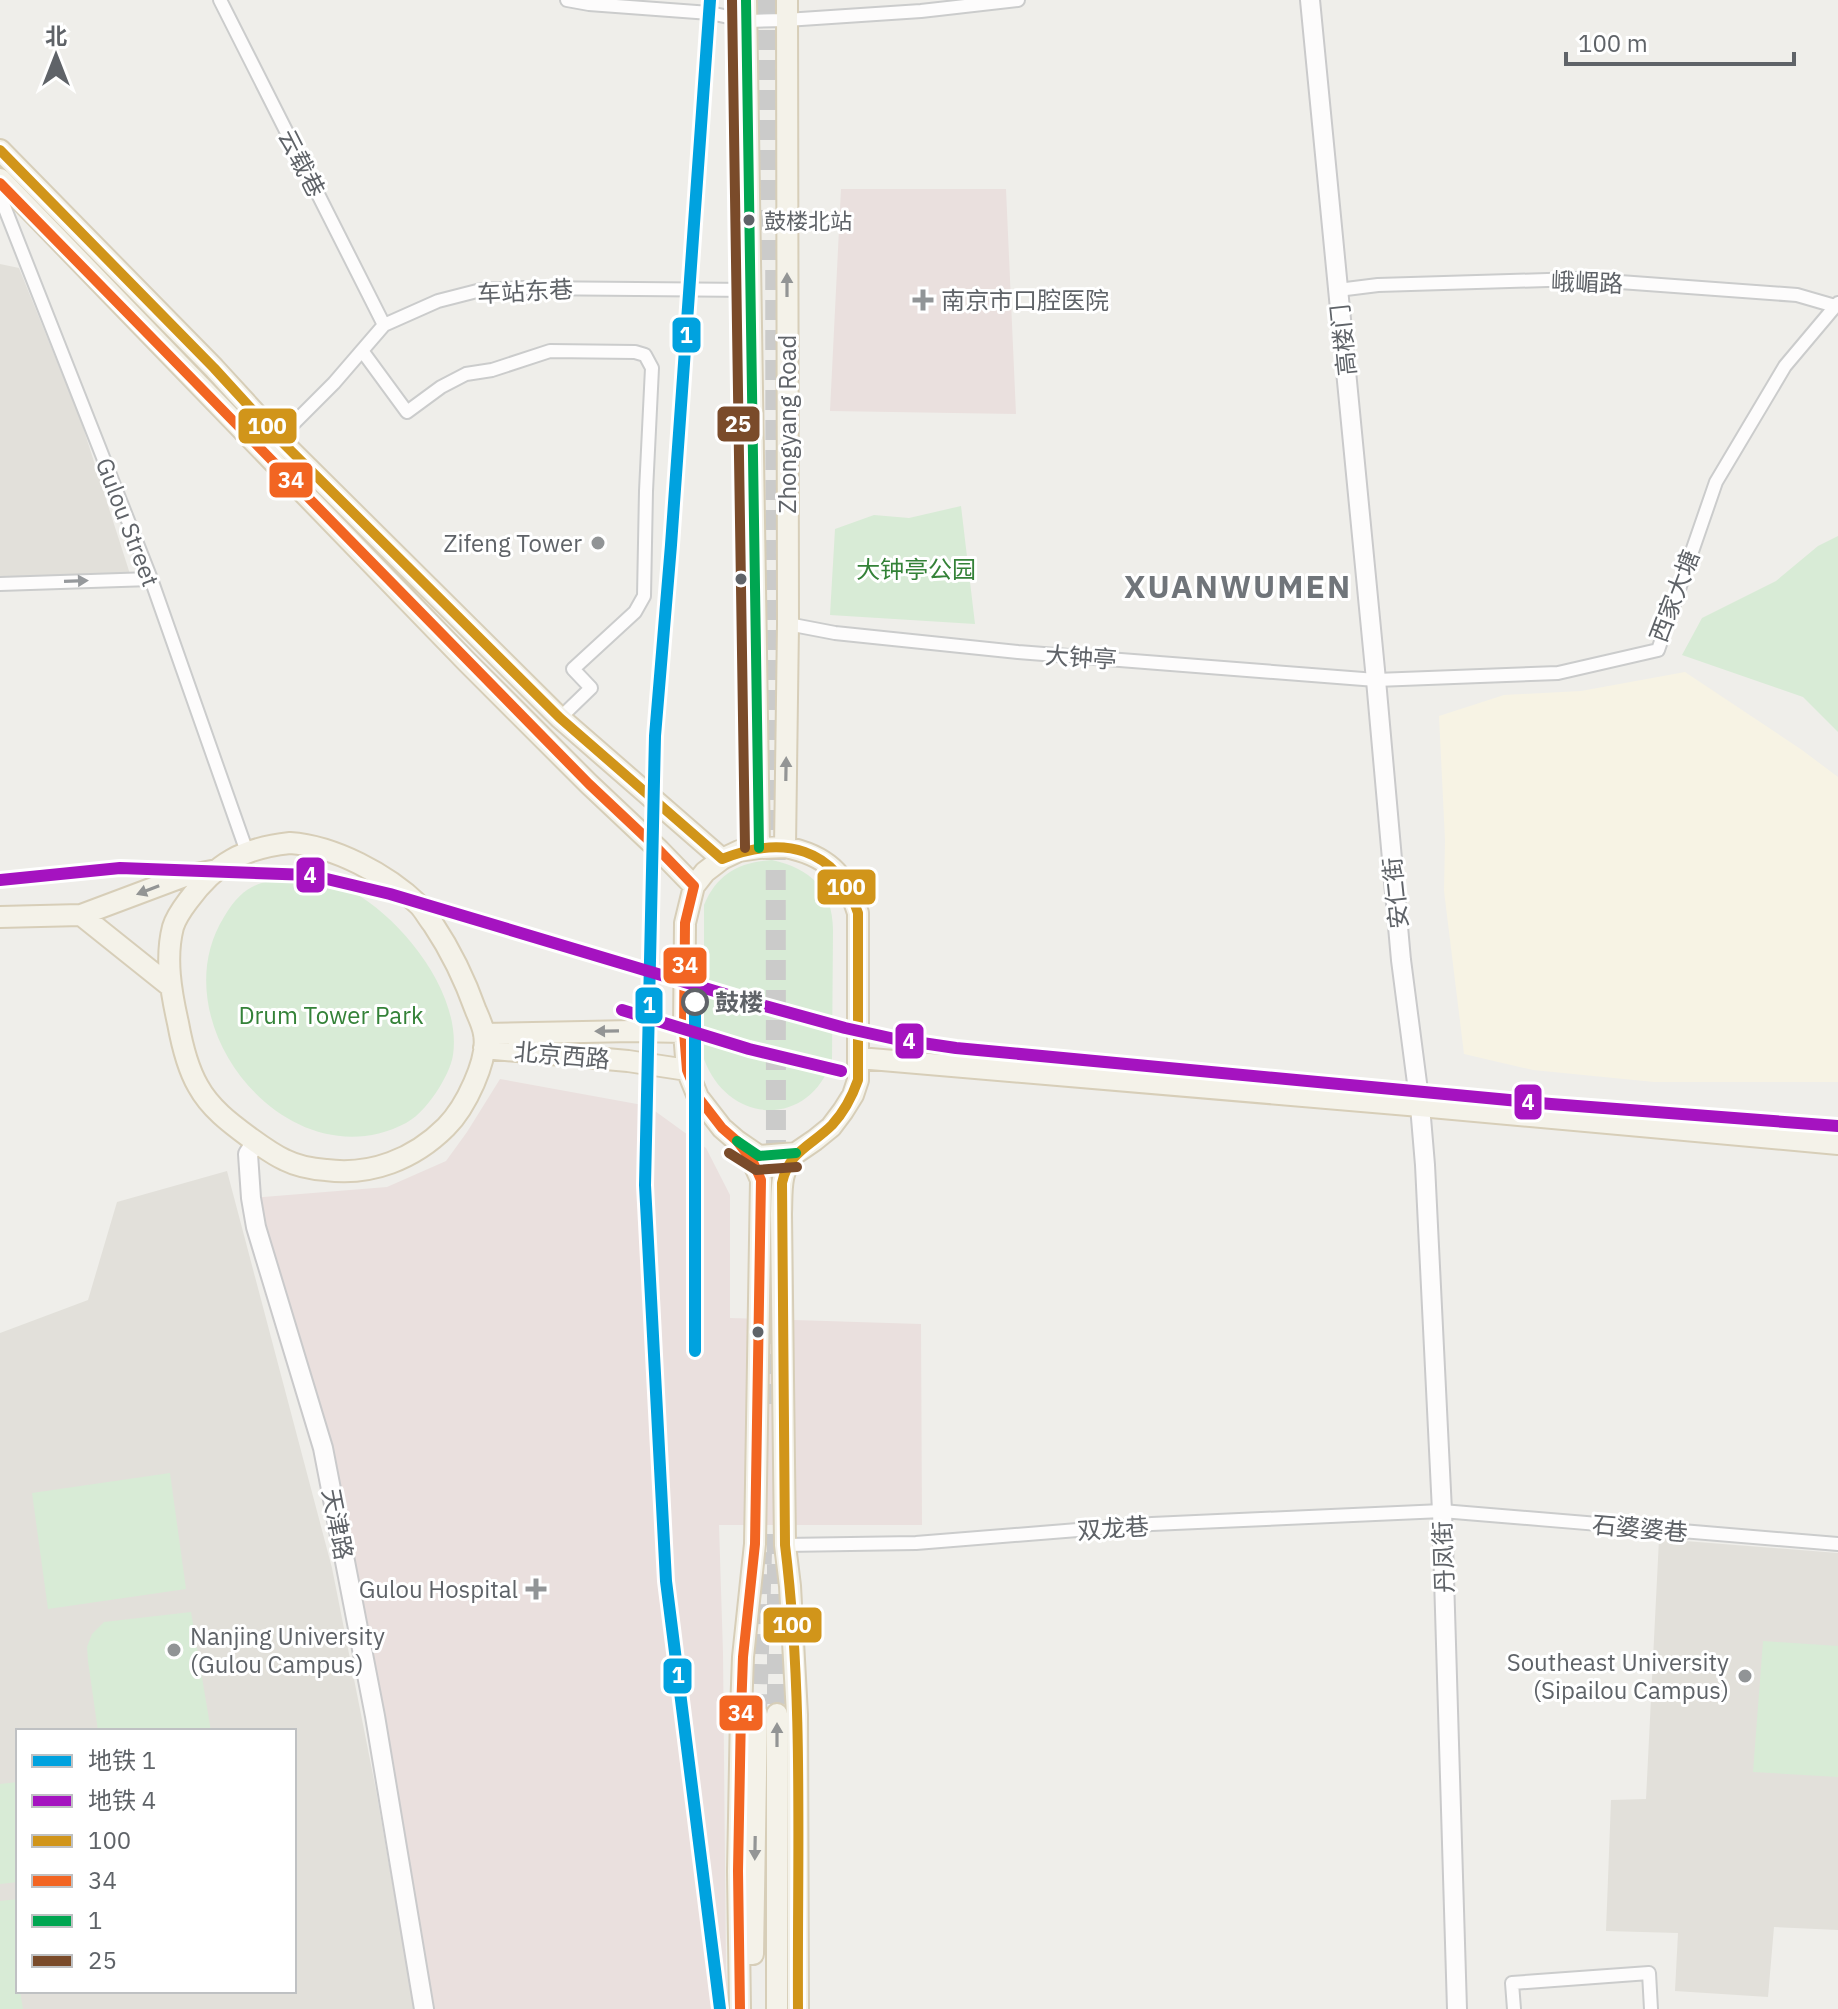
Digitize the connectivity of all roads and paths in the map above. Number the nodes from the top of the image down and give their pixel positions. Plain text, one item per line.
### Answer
1 (220, 0) edge
2 (567, 0) edge
3 (1018, 0) edge
4 (1310, 0) edge
5 (747, 10) edge
6 (786, 10) edge
7 (0, 150) edge
8 (0, 179) edge
9 (0, 196) edge
10 (752, 290) junction
11 (1338, 290) junction
12 (1837, 305) edge
13 (384, 325) junction
14 (363, 352) junction
15 (271, 445) junction
16 (151, 579) junction
17 (0, 584) edge
18 (788, 624) junction
19 (1376, 680) junction
20 (560, 718) junction
21 (785, 847) junction
22 (759, 848) junction
23 (247, 852) junction
24 (722, 859) junction
25 (217, 870) junction
26 (694, 886) junction
27 (81, 915) junction
28 (0, 917) edge
29 (171, 987) junction
30 (684, 1032) junction
31 (484, 1041) junction
32 (859, 1058) junction
33 (687, 1070) junction
34 (1420, 1106) junction
35 (737, 1141) junction
36 (256, 1142) junction
37 (1838, 1144) edge
38 (796, 1153) junction
39 (1442, 1511) junction
40 (1838, 1544) edge
41 (785, 1545) junction
42 (424, 2009) edge
43 (740, 2009) edge
44 (753, 2009) edge
45 (777, 2009) edge
46 (798, 2009) edge
47 (1457, 2009) edge
48 (1514, 2009) edge
49 (1651, 2009) edge

1 - 13 street, 云载巷
2 - 5 street
3 - 6 street
4 - 11 street, 高楼门
5 - 6 street
5 - 10 main road, Zhongyang Road
18 -> 6 main road, Zhongyang Road
7 - 15 main road
8 - 15 main road
9 - 16 street, Gulou Street
10 - 13 street, 车站东巷
10 - 22 main road, Zhongyang Road
11 - 12 street, 峨嵋路
11 - 19 street, 高楼门
12 - 19 street, 西家大塘
13 - 14 street, 车站东巷
14 - 15 street, 车站东巷
14 - 20 street
15 - 20 main road
15 - 26 main road
17 -> 16 street
16 - 23 street, Gulou Street
18 - 19 street, 大钟亭
21 -> 18 main road, Zhongyang Road
19 - 34 street, 安仁街
20 - 24 main road
21 - 22 main road
21 - 32 main road
22 - 24 main road
23 - 25 main road
23 - 31 main road
24 - 26 main road
25 -> 27 main road
25 - 29 main road
26 - 30 main road
27 - 28 main road
27 - 29 main road
29 - 36 main road
30 -> 31 main road, 北京西路
30 - 33 main road
31 - 33 main road, 北京西路
31 - 36 main road
32 - 34 main road
32 - 38 main road
33 - 35 main road
34 - 37 main road
34 - 39 street, 丹凤街
35 - 38 main road
35 - 43 main road
36 - 42 street, 天津路
38 - 41 main road
39 - 40 street, 石婆婆巷
39 - 41 street, 双龙巷
39 - 47 street, 丹凤街
41 - 46 main road
45 -> 44 main road
48 - 49 street

